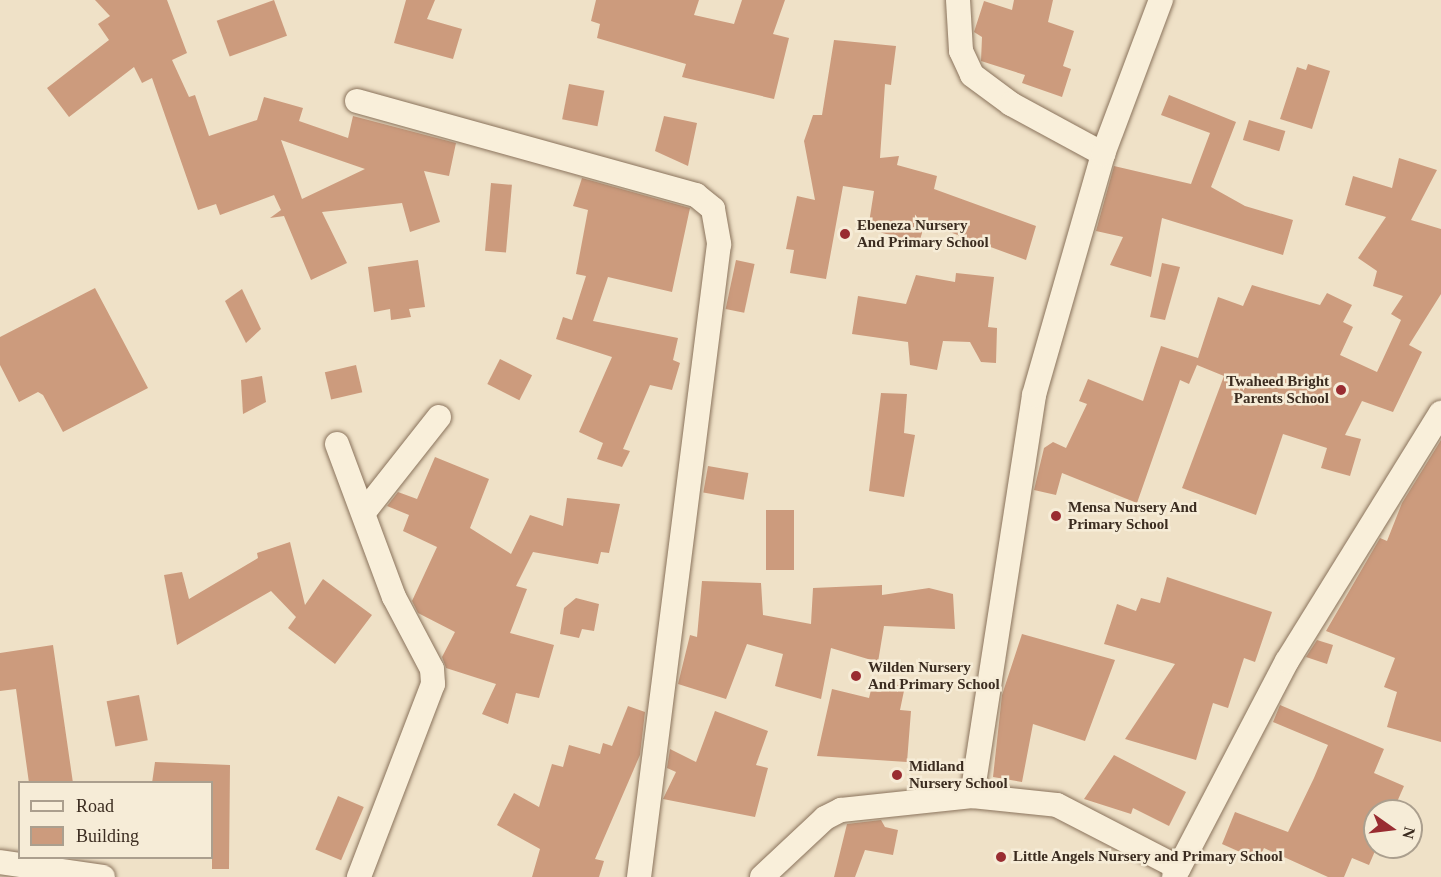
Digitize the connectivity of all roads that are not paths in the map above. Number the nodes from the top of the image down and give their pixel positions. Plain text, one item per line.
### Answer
1 (958, 0) edge
2 (1161, 0) edge
3 (357, 101) dead end
4 (1103, 154) junction
5 (1441, 413) edge
6 (439, 417) dead end
7 (337, 444) dead end
8 (364, 512) junction
9 (972, 796) junction
10 (0, 862) edge
11 (1177, 872) edge
12 (103, 877) edge
13 (359, 877) edge
14 (639, 877) edge
15 (762, 877) edge

1 - 4 street
2 - 4 street
3 - 14 street
4 - 9 street
5 - 11 street
6 - 8 street
7 - 8 street
8 - 13 street
9 - 11 street
9 - 15 street
10 - 12 street

